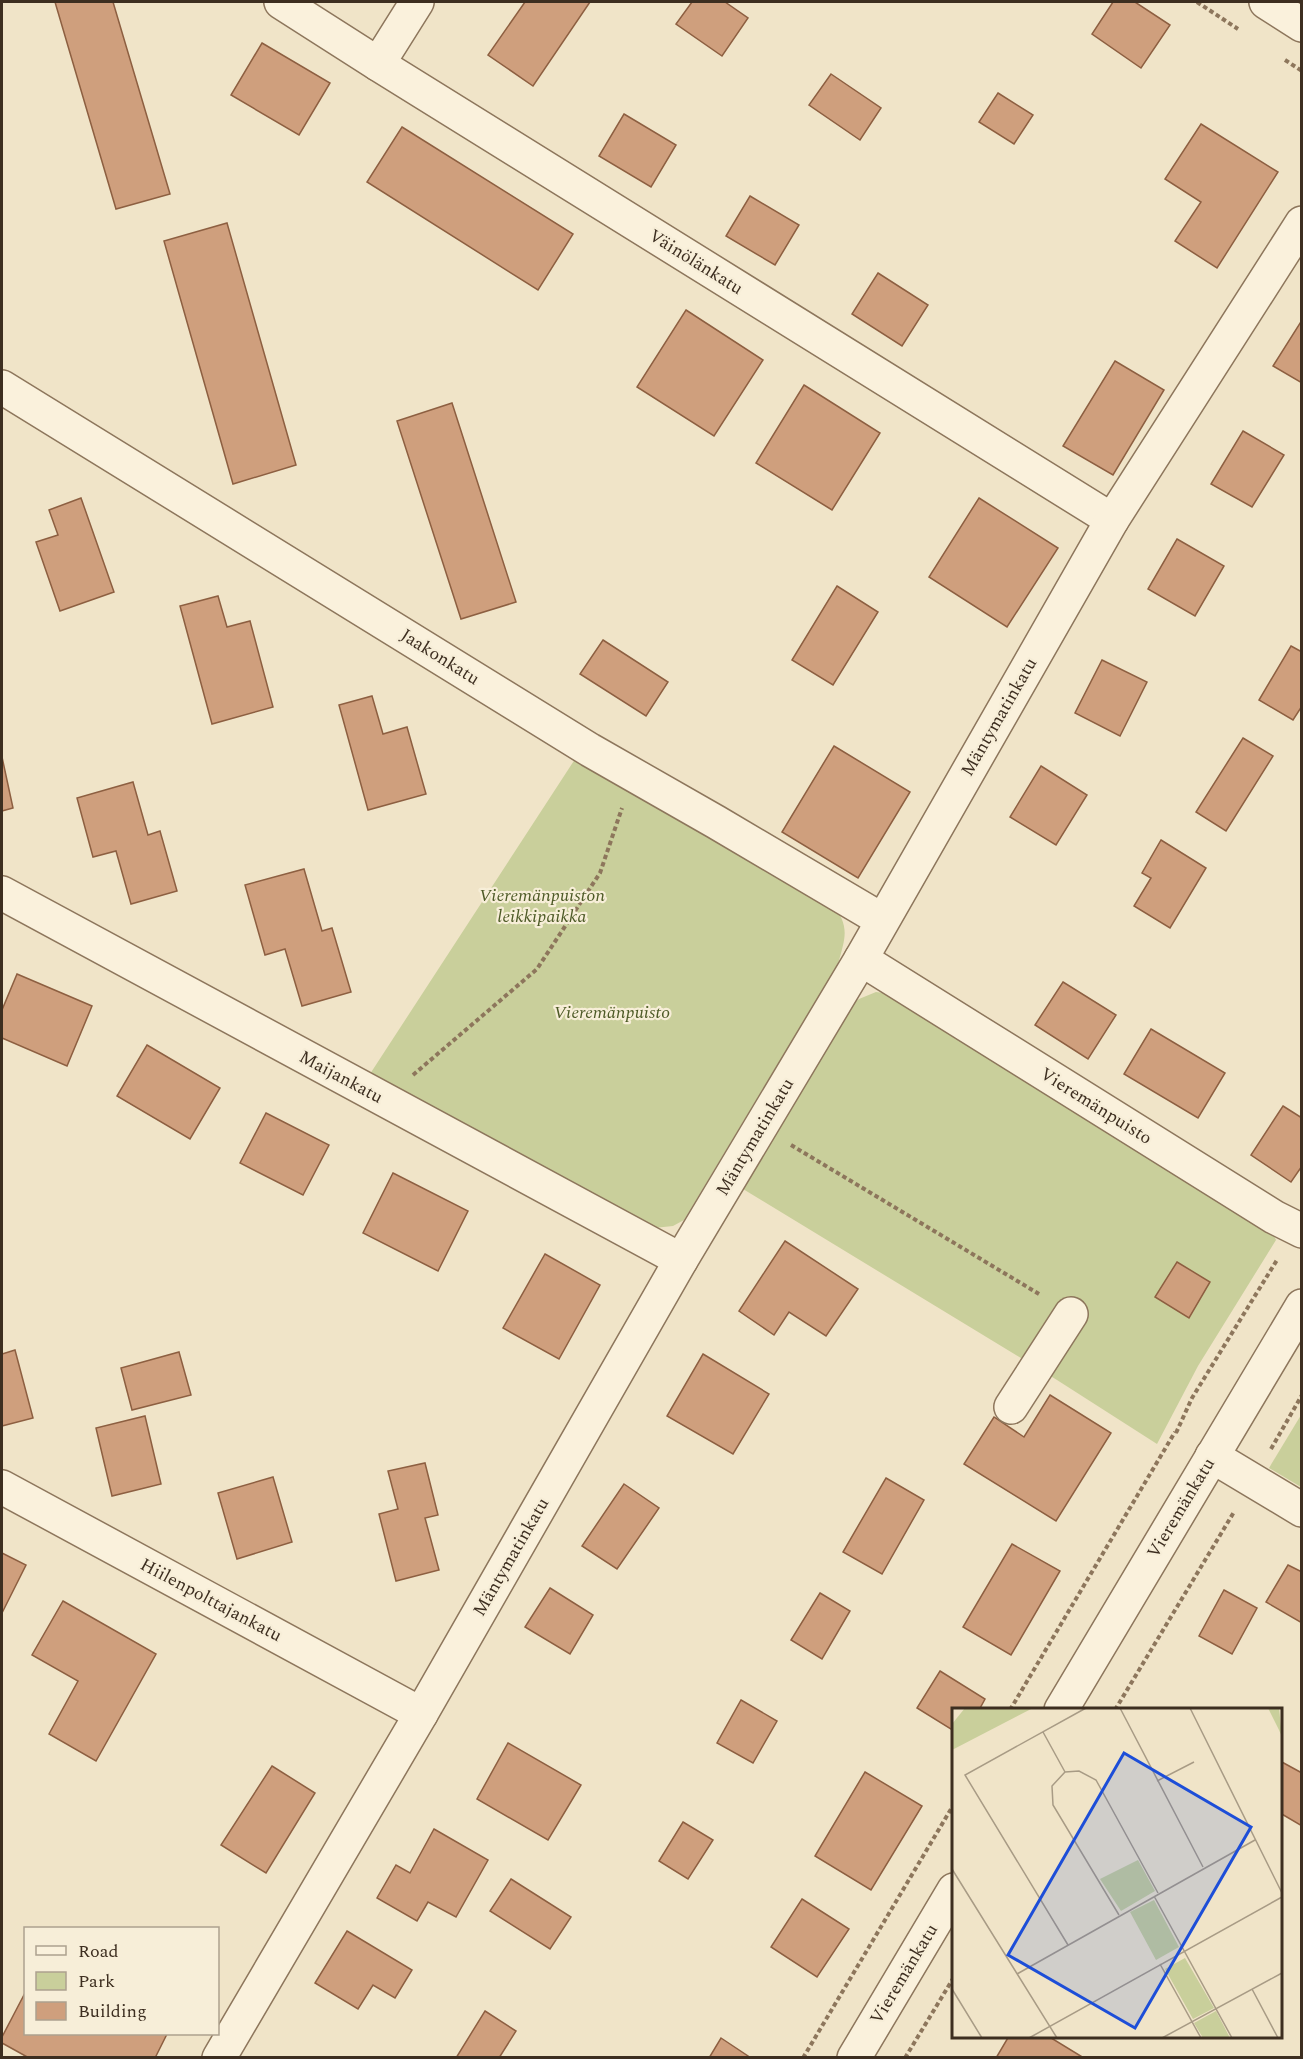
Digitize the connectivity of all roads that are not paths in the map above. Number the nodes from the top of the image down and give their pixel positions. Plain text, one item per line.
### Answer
1 (281, 2) edge
2 (417, 2) edge
3 (1266, 2) edge
4 (1302, 25) edge
5 (378, 64) junction
6 (1302, 223) edge
7 (2, 387) edge
8 (1112, 520) junction
9 (2, 892) edge
10 (882, 920) junction
11 (861, 959) junction
12 (1299, 1230) edge
13 (681, 1260) junction
14 (1302, 1306) edge
15 (1071, 1314) road end
16 (1011, 1407) dead end
17 (1212, 1456) junction
18 (2, 1487) edge
19 (1302, 1510) edge
20 (1062, 1708) edge
21 (421, 1714) junction
22 (952, 1893) edge
23 (219, 2058) edge
24 (854, 2058) edge

1 - 5 street, Väinölänkatu
2 - 5 street
3 - 4 street
5 - 8 street, Väinölänkatu
6 - 8 street, Mäntymatinkatu
7 - 10 street, Jaakonkatu
8 - 10 street, Mäntymatinkatu
9 - 13 street, Maijankatu
10 - 11 street, Mäntymatinkatu
11 - 12 street, Vieremänpuisto
11 - 13 street, Mäntymatinkatu
13 - 21 street, Mäntymatinkatu
14 - 17 street, Vieremänkatu
15 - 16 street
17 - 19 street
17 - 20 street, Vieremänkatu
18 - 21 street, Hiilenpolttajankatu
21 - 23 street, Mäntymatinkatu
22 - 24 street, Vieremänkatu

